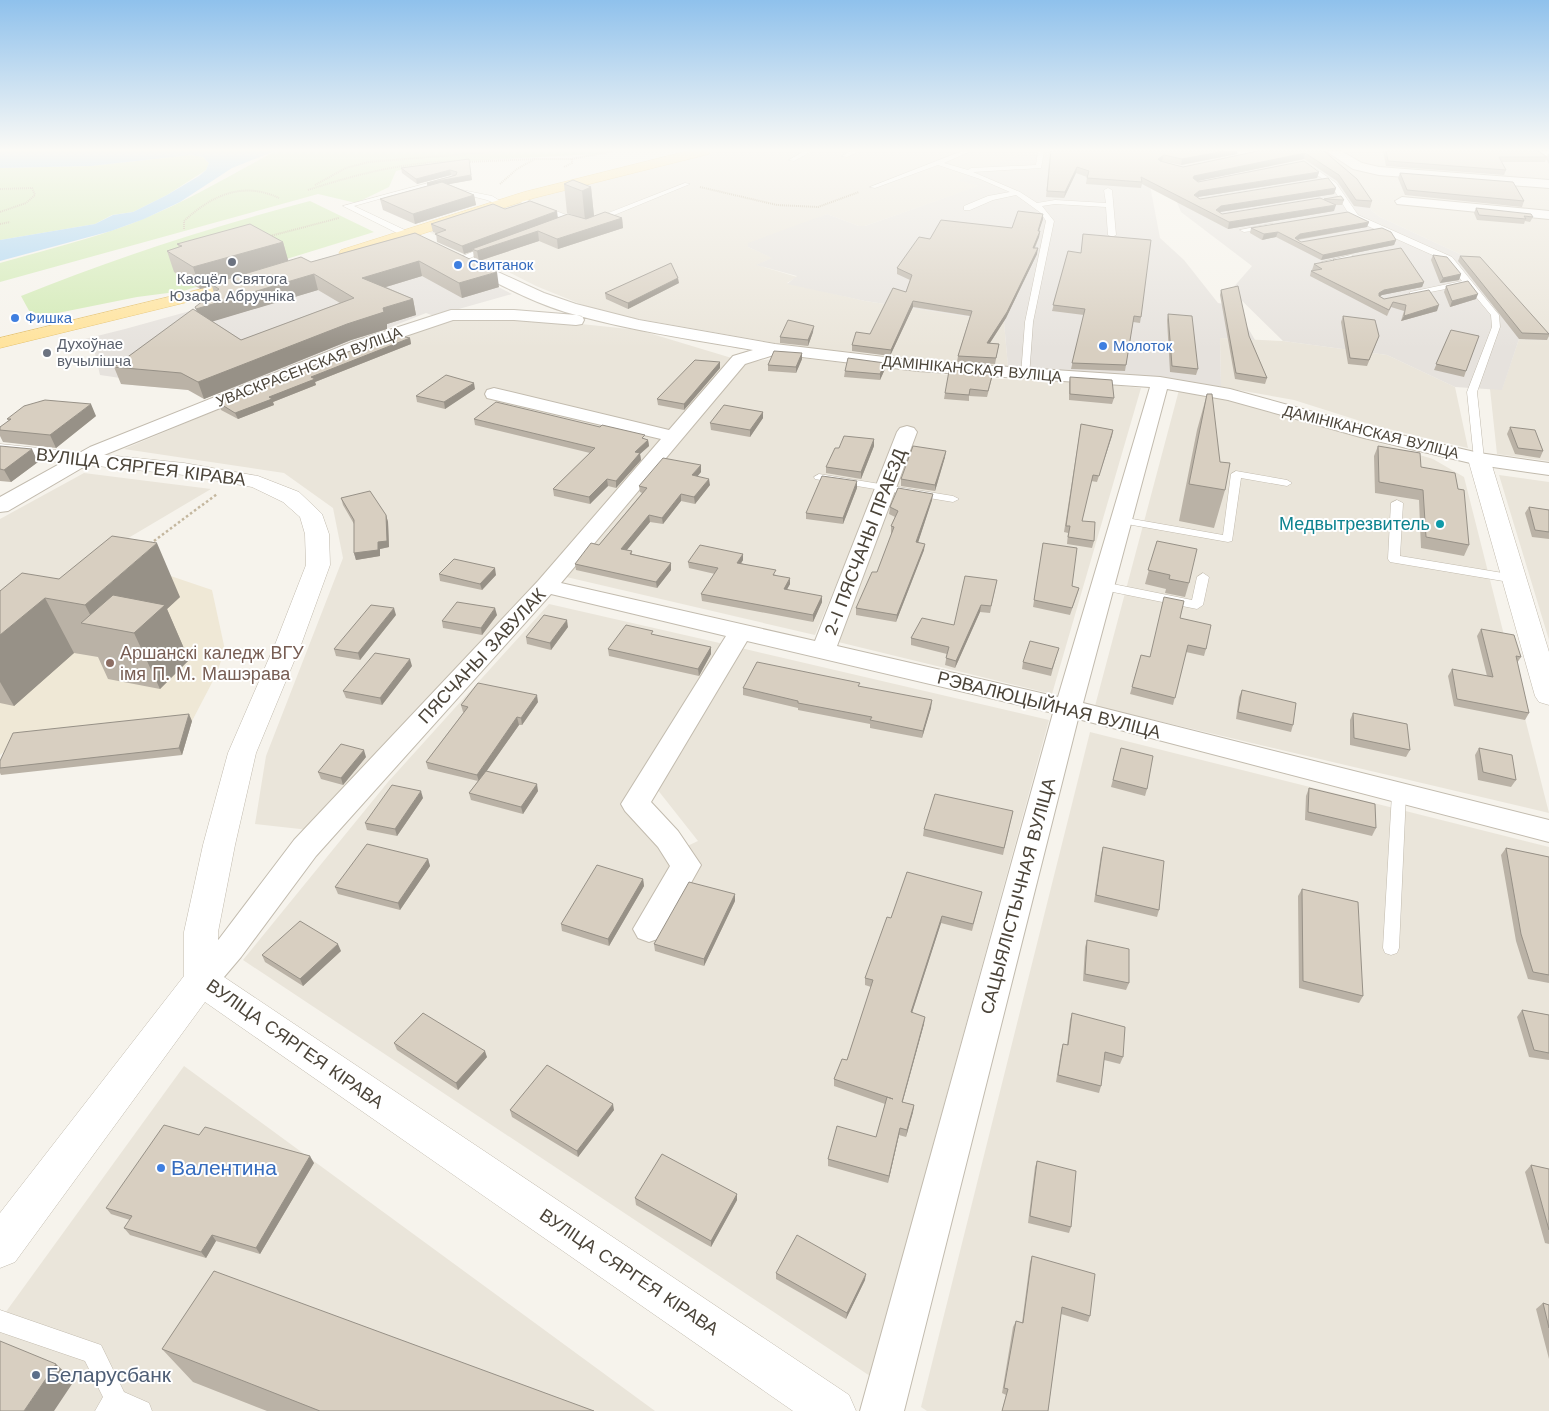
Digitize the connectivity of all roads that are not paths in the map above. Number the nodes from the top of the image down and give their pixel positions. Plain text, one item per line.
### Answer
1 (372, 217) edge
2 (460, 217) edge
3 (564, 217) edge
4 (603, 217) edge
5 (1048, 217) edge
6 (1111, 217) edge
7 (1355, 217) edge
8 (570, 219) junction
9 (561, 222) edge
10 (1283, 224) edge
11 (1382, 229) junction
12 (1244, 230) dead end
13 (1363, 232) edge
14 (406, 234) junction
15 (1112, 235) edge
16 (426, 244) edge
17 (1418, 245) junction
18 (496, 246) edge
19 (1399, 248) edge
20 (443, 252) edge
21 (1363, 255) edge
22 (332, 258) edge
23 (460, 259) junction
24 (1326, 262) edge
25 (270, 277) edge
26 (1468, 282) junction
27 (1401, 296) edge
28 (639, 325) junction
29 (0, 343) edge
30 (775, 349) junction
31 (1026, 374) junction
32 (1160, 382) junction
33 (494, 394) dead end
34 (907, 432) dead end
35 (674, 437) junction
36 (14, 451) edge
37 (86, 458) junction
38 (1479, 459) junction
39 (1549, 469) edge
40 (819, 477) edge
41 (1287, 483) dead end
42 (886, 488) junction
43 (953, 499) dead end
44 (1397, 503) dead end
45 (0, 506) edge
46 (1121, 520) junction
47 (1203, 577) dead end
48 (1515, 579) junction
49 (546, 586) junction
50 (1103, 586) junction
51 (740, 632) junction
52 (824, 652) junction
53 (1549, 696) edge
54 (1068, 708) junction
55 (1399, 794) junction
56 (1549, 831) edge
57 (649, 929) dead end
58 (1391, 948) dead end
59 (201, 980) junction
60 (0, 1247) edge
61 (0, 1321) edge
62 (111, 1406) edge
63 (141, 1411) edge
64 (833, 1411) edge
65 (882, 1411) edge

1 - 14 lane
2 - 14 main road
3 - 8 lane
4 - 8 lane
5 - 31 lane
6 - 15 lane
7 - 11 lane
8 - 9 lane
10 - 12 lane
11 - 13 lane
11 - 17 lane
14 - 16 street
14 - 22 main road
17 - 19 lane
17 - 26 lane
18 - 23 lane
20 - 23 street, ДАМІНІКАНСКАЯ ВУЛІЦА
21 - 24 lane
23 - 28 street, ДАМІНІКАНСКАЯ ВУЛІЦА
25 - 29 main road
26 - 27 lane
26 - 38 lane
28 - 30 street, ДАМІНІКАНСКАЯ ВУЛІЦА
28 - 37 street, УВАСКРАСЕНСКАЯ ВУЛІЦА
30 - 31 street, ДАМІНІКАНСКАЯ ВУЛІЦА
30 - 35 street, ПЯСЧАНЫ ЗАВУЛАК
31 - 32 street, ДАМІНІКАНСКАЯ ВУЛІЦА
32 - 38 street, ДАМІНІКАНСКАЯ ВУЛІЦА
32 - 46 street, САЦЫЯЛІСТЫЧНАЯ ВУЛІЦА
33 - 35 street
34 - 42 street, 2-І ПЯСЧАНЫ ПРАЕЗД
35 - 49 street, ПЯСЧАНЫ ЗАВУЛАК
36 - 37 street, ВУЛІЦА СЯРГЕЯ КІРАВА
37 - 45 street, УВАСКРАСЕНСКАЯ ВУЛІЦА
37 - 59 street, ВУЛІЦА СЯРГЕЯ КІРАВА
38 - 39 street, ДАМІНІКАНСКАЯ ВУЛІЦА
38 - 48 street
40 - 42 lane
41 - 46 lane
42 - 43 lane
42 - 52 street, 2-І ПЯСЧАНЫ ПРАЕЗД
44 - 48 lane
46 - 50 street, САЦЫЯЛІСТЫЧНАЯ ВУЛІЦА
47 - 50 lane
48 - 53 street
49 - 51 street, РЭВАЛЮЦЫЙНАЯ ВУЛІЦА
49 - 59 street, ПЯСЧАНЫ ЗАВУЛАК
50 - 54 street, САЦЫЯЛІСТЫЧНАЯ ВУЛІЦА
51 - 52 street, РЭВАЛЮЦЫЙНАЯ ВУЛІЦА
51 - 57 street
52 - 54 street, РЭВАЛЮЦЫЙНАЯ ВУЛІЦА
54 - 55 street, РЭВАЛЮЦЫЙНАЯ ВУЛІЦА
54 - 65 street, САЦЫЯЛІСТЫЧНАЯ ВУЛІЦА
55 - 56 street, РЭВАЛЮЦЫЙНАЯ ВУЛІЦА
55 - 58 lane
59 - 60 street
59 - 64 street, ВУЛІЦА СЯРГЕЯ КІРАВА
61 - 62 lane
62 - 63 lane

